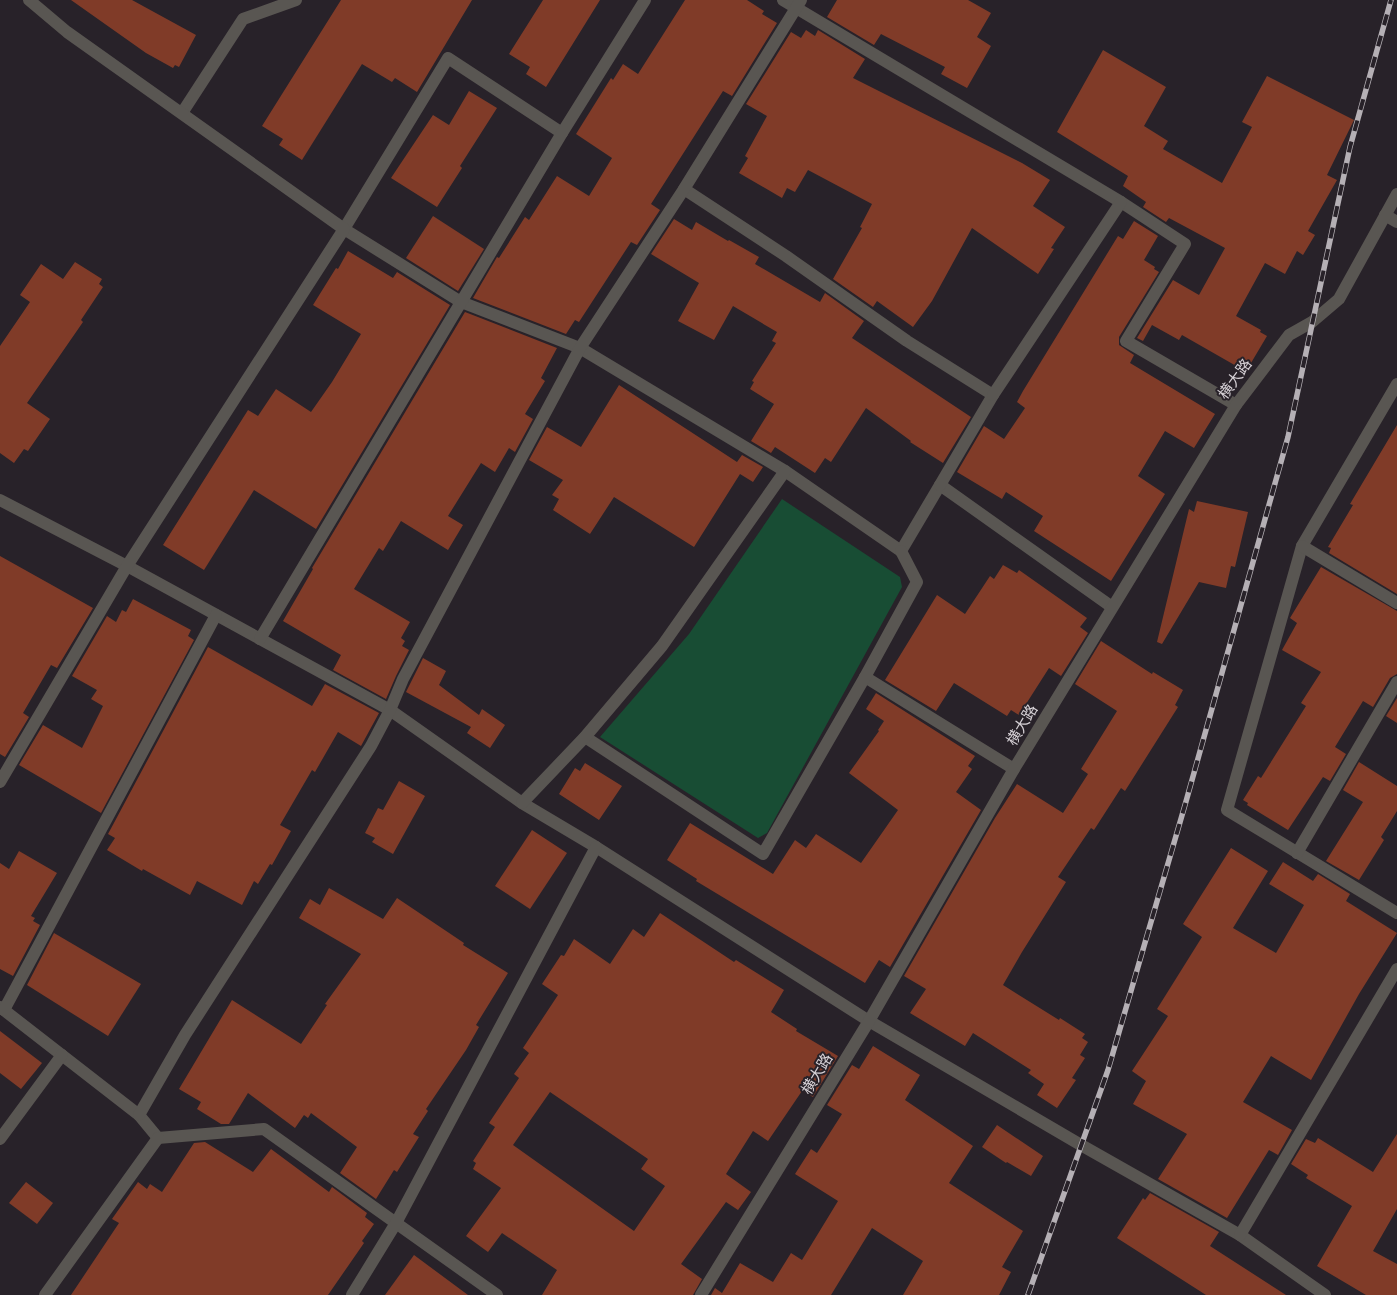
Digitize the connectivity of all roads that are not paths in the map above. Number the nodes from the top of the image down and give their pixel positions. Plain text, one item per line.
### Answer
1 (29, 0) edge
2 (296, 0) edge
3 (645, 0) edge
4 (783, 0) edge
5 (799, 4) edge
6 (182, 113) junction
7 (562, 132) junction
8 (684, 189) junction
9 (1397, 194) edge
10 (1120, 202) junction
11 (1385, 215) junction
12 (1397, 222) edge
13 (344, 228) junction
14 (461, 302) junction
15 (580, 348) junction
16 (1397, 384) edge
17 (993, 394) junction
18 (1236, 405) junction
19 (785, 471) junction
20 (940, 485) junction
21 (0, 500) edge
22 (1302, 546) junction
23 (901, 551) junction
24 (127, 566) junction
25 (1397, 603) edge
26 (1112, 607) junction
27 (216, 615) junction
28 (260, 638) junction
29 (865, 677) junction
30 (1397, 682) edge
31 (390, 710) junction
32 (584, 738) junction
33 (1014, 769) junction
34 (0, 782) edge
35 (522, 803) junction
36 (596, 847) junction
37 (1297, 853) junction
38 (1397, 913) edge
39 (1397, 969) edge
40 (2, 1008) edge
41 (869, 1021) junction
42 (62, 1055) junction
43 (139, 1115) junction
44 (158, 1138) junction
45 (0, 1139) edge
46 (396, 1223) junction
47 (1240, 1234) junction
48 (45, 1295) edge
49 (352, 1295) edge
50 (497, 1295) edge
51 (701, 1295) edge
52 (1325, 1295) edge

1 - 6 street
2 - 6 street
3 - 7 street
4 - 5 street
5 - 8 street
5 - 10 street
6 - 13 street
7 - 13 street
7 - 14 street
8 - 15 street
8 - 17 street
9 - 11 street, 横大路
10 - 17 street
10 - 18 street
11 - 12 street
11 - 18 street, 横大路
13 - 14 street
13 - 24 street
14 - 15 street
14 - 28 street
15 - 19 street
15 - 31 street
16 - 22 street
17 - 20 street
18 - 26 street, 横大路
19 - 23 street
19 - 32 street
20 - 23 street
20 - 26 street
21 - 24 street
22 - 25 street
22 - 37 street
23 - 29 street
24 - 27 street
24 - 34 street
26 - 33 street, 横大路
27 - 28 street
27 - 40 street
28 - 31 street
29 - 32 street
29 - 33 street
30 - 37 street
31 - 35 street
31 - 43 street
32 - 35 street
33 - 41 street, 横大路
35 - 36 street
36 - 41 street
36 - 46 street
37 - 38 street
39 - 47 street
40 - 42 street
41 - 47 street
41 - 51 street, 横大路
42 - 43 street
42 - 45 street
43 - 44 street
44 - 46 street
44 - 48 street
46 - 49 street
46 - 50 street
47 - 52 street

